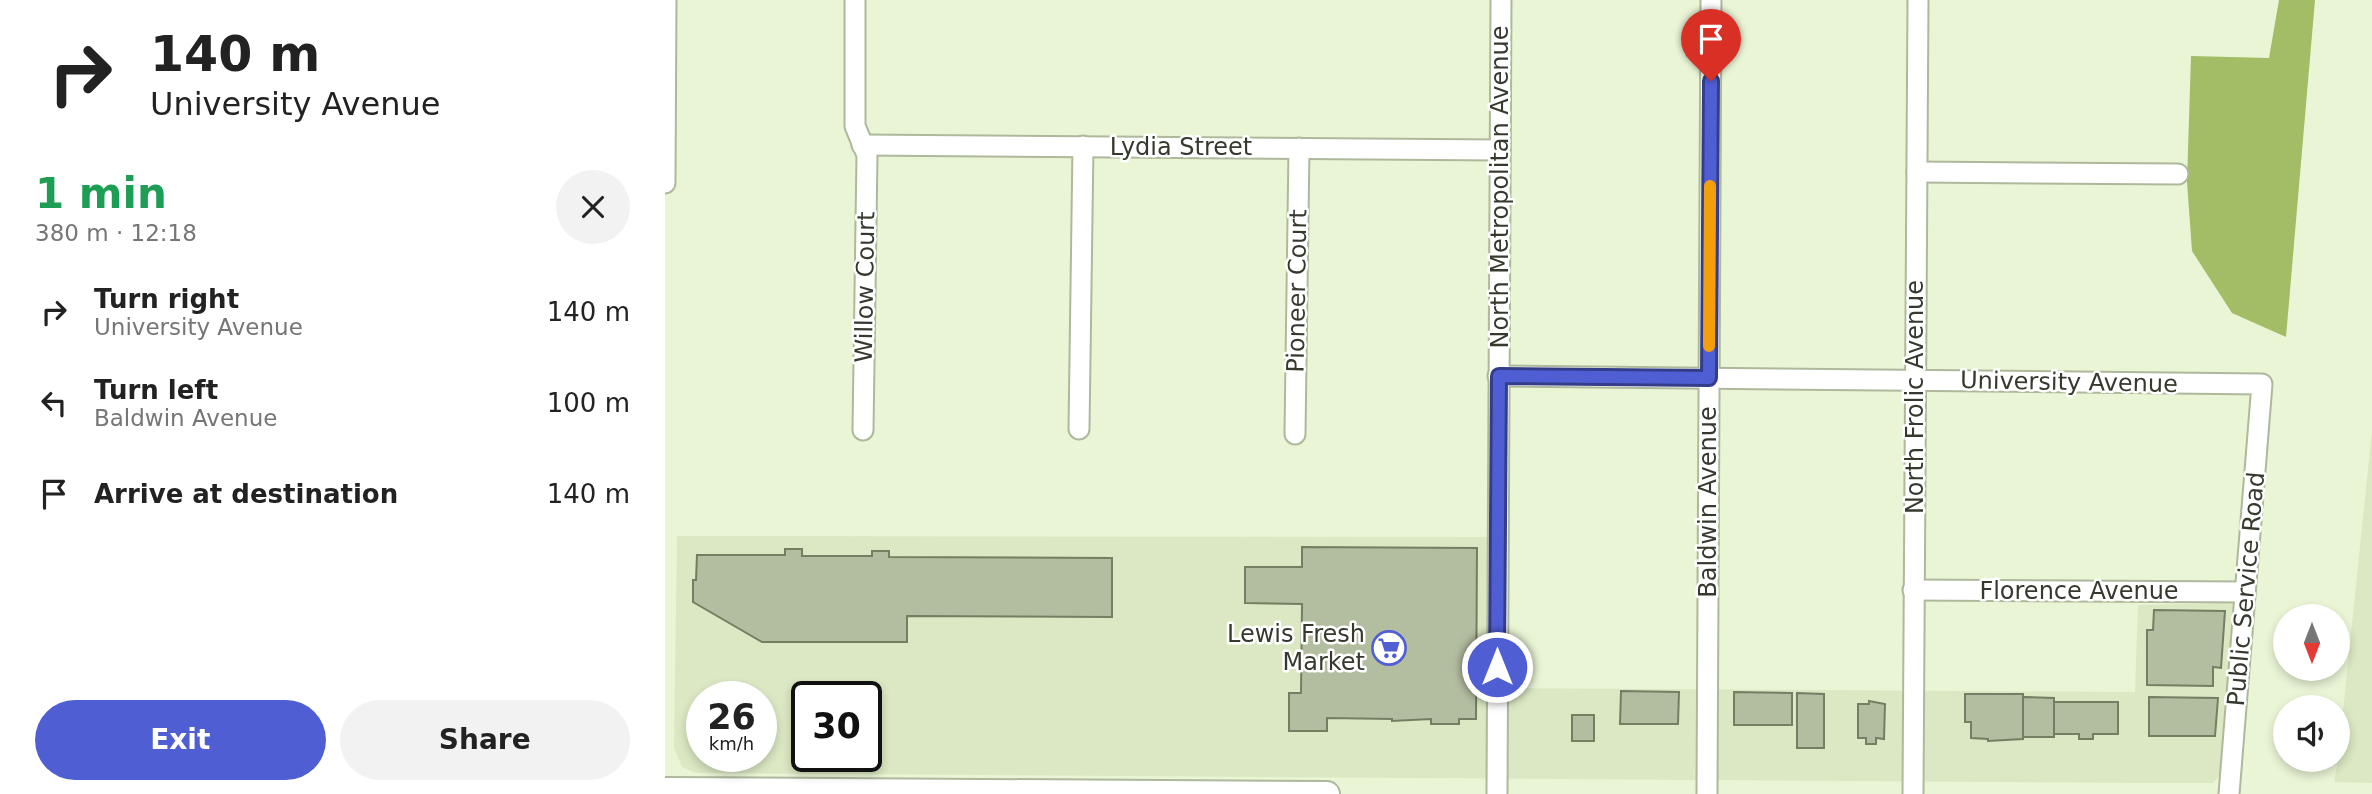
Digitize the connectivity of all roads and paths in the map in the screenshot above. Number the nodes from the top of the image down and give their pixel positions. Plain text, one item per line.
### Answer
1 (666, 0) edge
2 (855, 0) edge
3 (1501, 0) edge
4 (1711, 0) edge
5 (1918, 0) edge
6 (862, 145) junction
7 (1083, 146) junction
8 (1299, 148) junction
9 (1500, 150) junction
10 (1917, 172) junction
11 (2178, 174) dead end
12 (665, 183) edge
13 (1499, 376) junction
14 (1709, 378) junction
15 (1915, 381) junction
16 (2262, 384) joint
17 (1079, 429) dead end
18 (863, 430) dead end
19 (1295, 434) dead end
20 (1913, 590) junction
21 (2245, 592) junction
22 (665, 790) edge
23 (985, 793) edge
24 (1278, 794) edge
25 (1327, 794) edge
26 (1497, 794) edge
27 (1707, 794) edge
28 (1913, 794) edge
29 (2229, 794) edge

1 - 12 street
2 - 6 street, Willow Court
3 - 9 street, North Metropolitan Avenue
4 - 14 street, Baldwin Avenue
5 - 10 street, North Frolic Avenue
6 - 7 street, Lydia Street
6 - 18 street, Willow Court
7 - 8 street, Lydia Street
7 - 17 street
8 - 9 street, Lydia Street
8 - 19 street, Pioneer Court
9 - 13 street, North Metropolitan Avenue
10 - 11 street
10 - 15 street, North Frolic Avenue
13 - 14 street, University Avenue
13 - 26 street, North Metropolitan Avenue
14 - 15 street, University Avenue
14 - 27 street, Baldwin Avenue
15 - 16 street, University Avenue
15 - 20 street, North Frolic Avenue
16 - 21 street, Public Service Road
20 - 21 street, Florence Avenue
20 - 28 street, North Frolic Avenue
21 - 29 street, Public Service Road
22 - 23 main road
23 - 24 main road
24 - 25 main road

